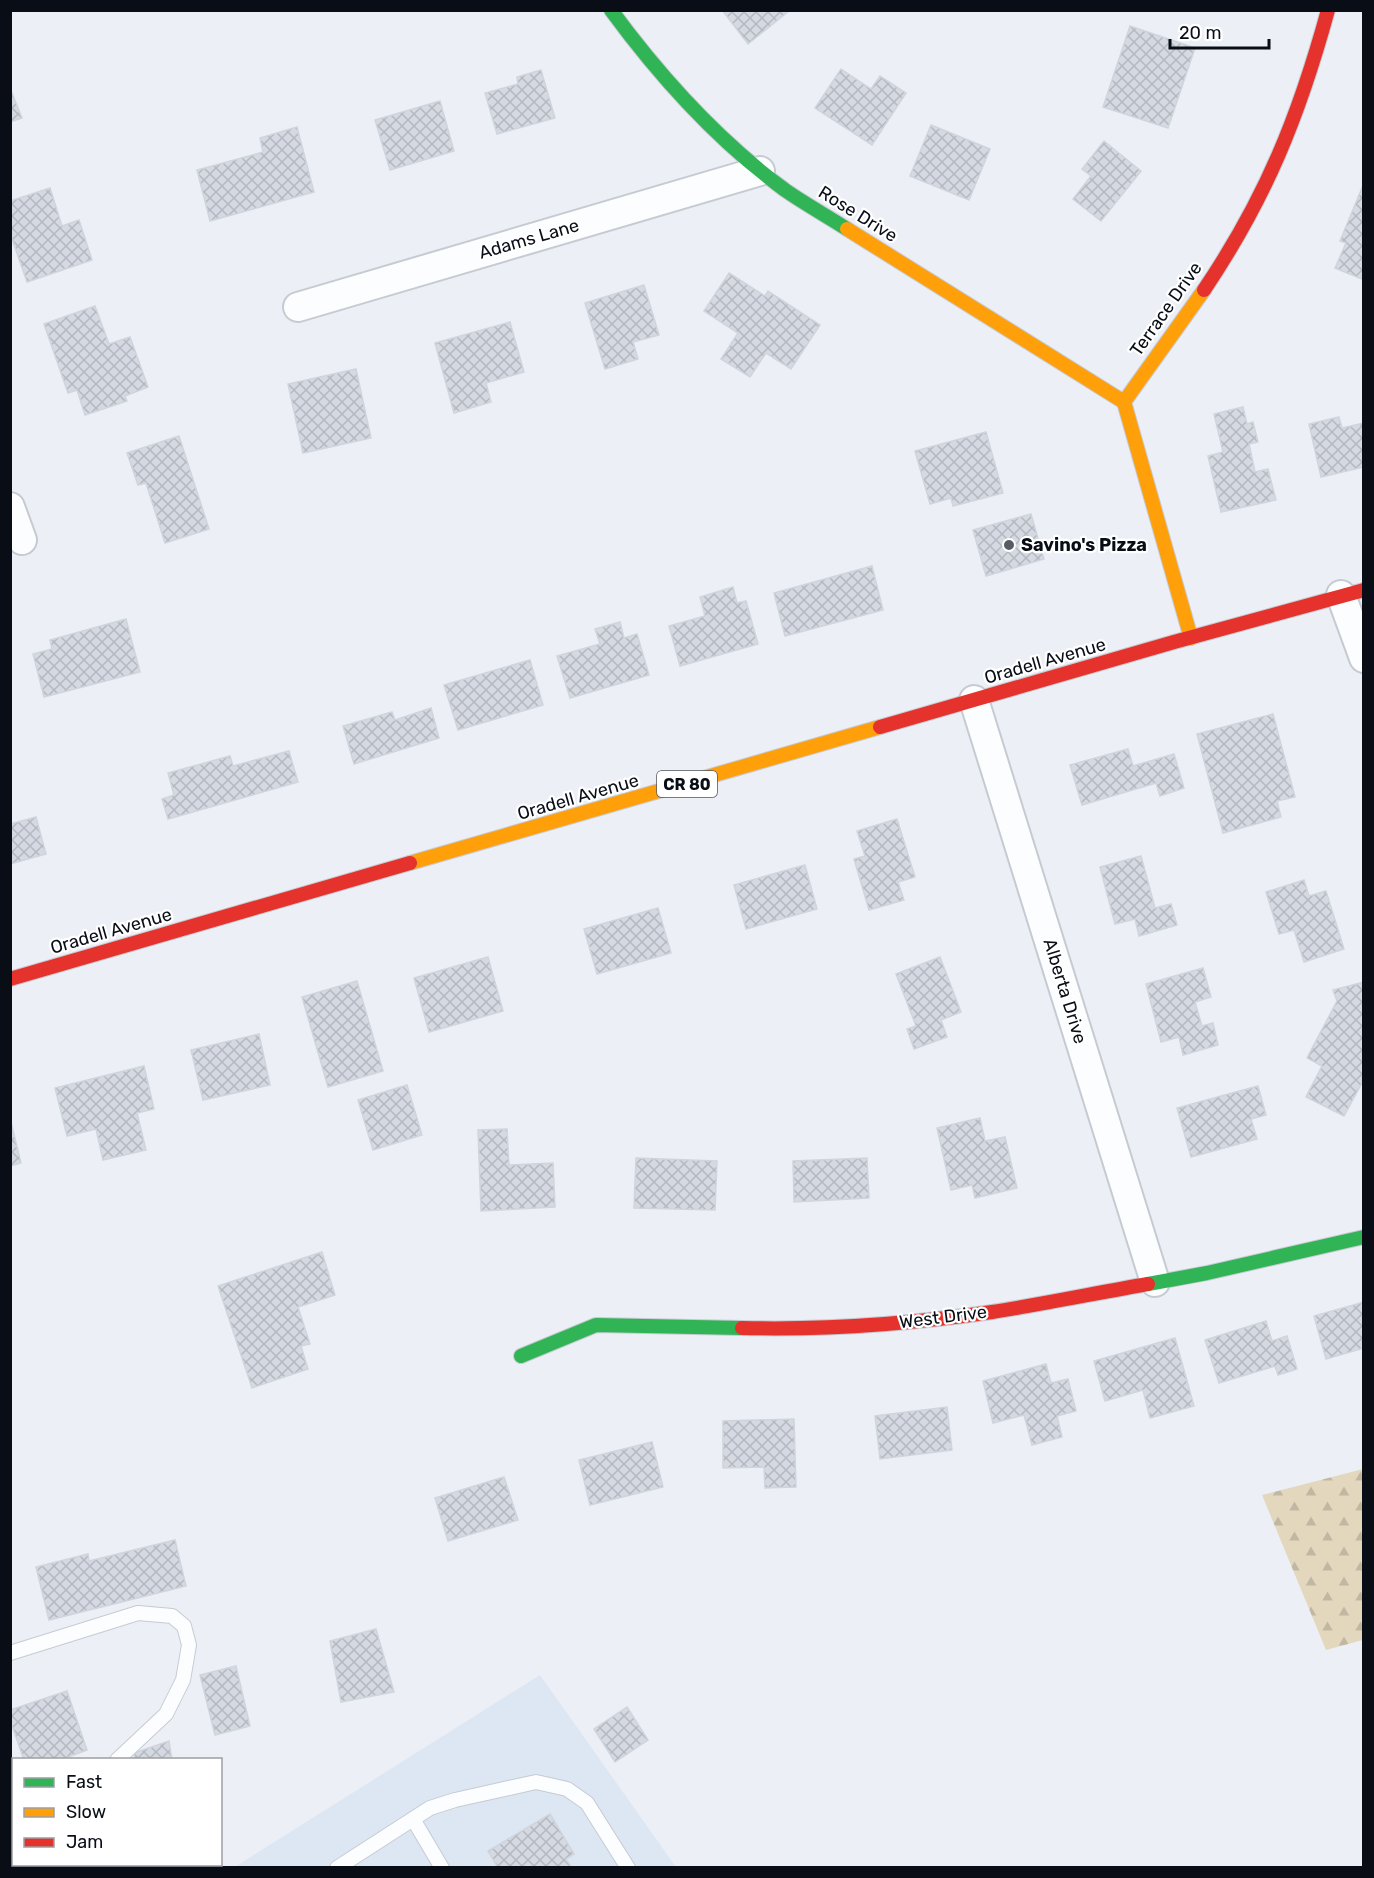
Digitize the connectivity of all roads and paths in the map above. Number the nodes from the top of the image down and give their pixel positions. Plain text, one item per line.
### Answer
1 (611, 10) edge
2 (1328, 10) edge
3 (760, 171) junction
4 (298, 308) dead end
5 (1124, 402) junction
6 (10, 507) edge
7 (22, 540) dead end
8 (1352, 592) edge
9 (1191, 638) junction
10 (1364, 658) edge
11 (974, 700) junction
12 (10, 979) edge
13 (1364, 1237) edge
14 (1155, 1282) junction
15 (521, 1356) dead end
16 (10, 1653) edge
17 (119, 1758) edge
18 (413, 1819) junction
19 (337, 1868) edge
20 (442, 1868) edge
21 (628, 1868) edge

1 - 3 street, Rose Drive
2 - 5 street, Terrace Drive
3 - 4 street, Adams Lane
3 - 5 street, Rose Drive
5 - 9 street
6 - 7 street
8 - 9 street, Oradell Avenue / CR 80
8 - 10 street
9 - 11 street, Oradell Avenue / CR 80
11 - 12 street, Oradell Avenue / CR 80
11 - 14 street, Alberta Drive
13 - 14 street, West Drive
14 - 15 street, West Drive
16 - 17 lane
18 - 19 lane
18 - 20 lane
18 - 21 lane

